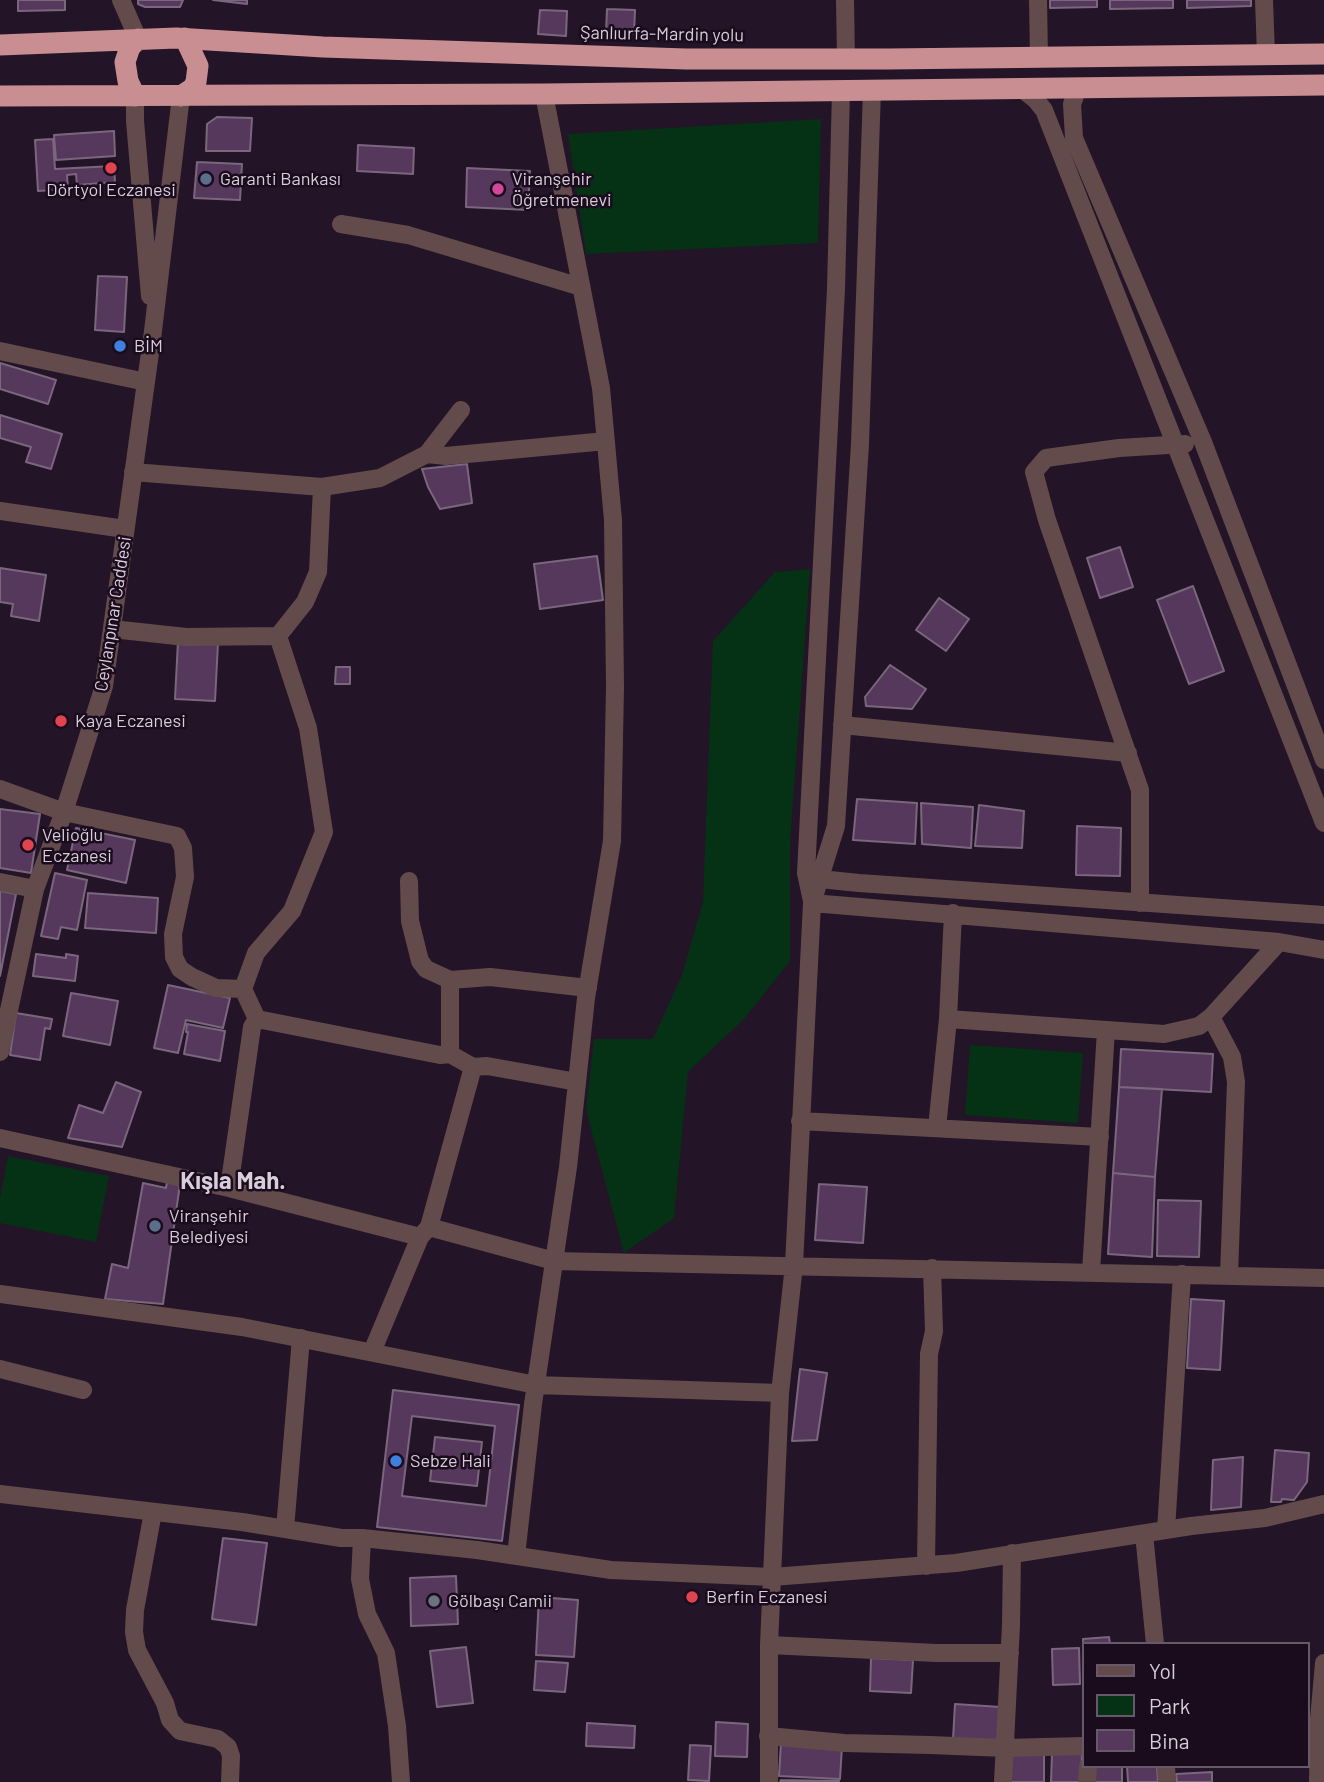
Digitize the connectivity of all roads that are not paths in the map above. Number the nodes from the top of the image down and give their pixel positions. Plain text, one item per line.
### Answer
1 (121, 0) edge
2 (845, 0) edge
3 (1038, 0) edge
4 (1264, 0) edge
5 (138, 38) junction
6 (185, 38) junction
7 (0, 45) edge
8 (1324, 54) edge
9 (1266, 55) junction
10 (1039, 57) junction
11 (846, 59) junction
12 (1324, 85) edge
13 (1078, 88) junction
14 (1022, 89) junction
15 (872, 90) junction
16 (841, 91) junction
17 (544, 94) junction
18 (0, 96) edge
19 (135, 96) junction
20 (181, 96) junction
21 (341, 224) dead end
22 (582, 287) junction
23 (153, 331) junction
24 (0, 351) edge
25 (146, 382) junction
26 (461, 410) dead end
27 (606, 441) junction
28 (1203, 442) junction
29 (1176, 445) junction
30 (427, 454) junction
31 (133, 472) junction
32 (322, 487) junction
33 (0, 511) edge
34 (125, 528) junction
35 (112, 629) junction
36 (278, 636) junction
37 (842, 725) junction
38 (1128, 753) junction
39 (1324, 760) edge
40 (0, 789) edge
41 (64, 812) junction
42 (1324, 823) edge
43 (813, 876) junction
44 (409, 881) dead end
45 (0, 882) edge
46 (36, 889) junction
47 (1140, 902) junction
48 (812, 903) junction
49 (953, 913) junction
50 (1324, 915) edge
51 (1279, 942) junction
52 (1324, 950) edge
53 (450, 980) junction
54 (588, 988) junction
55 (243, 989) junction
56 (1211, 1017) junction
57 (257, 1019) junction
58 (947, 1020) junction
59 (1106, 1030) junction
60 (0, 1052) edge
61 (450, 1054) junction
62 (473, 1068) junction
63 (577, 1082) junction
64 (800, 1121) junction
65 (937, 1128) junction
66 (1100, 1137) junction
67 (0, 1138) edge
68 (229, 1188) junction
69 (425, 1232) junction
70 (554, 1261) junction
71 (794, 1265) junction
72 (932, 1268) junction
73 (1091, 1272) junction
74 (1182, 1274) junction
75 (1229, 1275) junction
76 (1324, 1278) edge
77 (0, 1294) edge
78 (301, 1338) junction
79 (372, 1352) junction
80 (0, 1369) edge
81 (536, 1385) junction
82 (83, 1390) dead end
83 (780, 1393) junction
84 (0, 1494) edge
85 (1324, 1504) edge
86 (153, 1512) junction
87 (285, 1529) junction
88 (1166, 1530) junction
89 (1144, 1534) junction
90 (362, 1538) junction
91 (1012, 1553) junction
92 (516, 1556) junction
93 (926, 1566) junction
94 (772, 1577) junction
95 (1154, 1642) edge
96 (769, 1645) junction
97 (1010, 1653) junction
98 (1324, 1663) edge
99 (1318, 1711) edge
100 (768, 1736) junction
101 (1082, 1746) edge
102 (1005, 1748) junction
103 (230, 1782) edge
104 (401, 1782) edge
105 (769, 1782) edge
106 (1003, 1782) edge
107 (1318, 1782) edge

1 - 5 street
2 - 11 street
3 - 10 street
4 - 9 street
5 - 6 highway, Şanlıurfa-Mardin yolu
5 - 7 highway, Şanlıurfa-Mardin yolu
5 - 19 highway
6 - 11 highway, Şanlıurfa-Mardin yolu
6 - 20 highway
8 - 9 highway, Şanlıurfa-Mardin yolu
9 - 10 highway, Şanlıurfa-Mardin yolu
10 - 11 highway, Şanlıurfa-Mardin yolu
12 - 13 highway
13 - 14 highway
13 - 28 street
14 - 15 highway
14 - 29 street
15 - 16 highway
15 - 37 street
16 - 17 highway
16 - 43 street
17 - 20 highway
17 - 22 street
18 - 19 highway
19 - 20 highway
19 - 23 street
20 - 23 street
21 - 22 street
22 - 27 street
23 - 25 street, Ceylanpınar Caddesi
24 - 25 street
25 - 31 street, Ceylanpınar Caddesi
26 - 30 street
27 - 30 street
27 - 54 street
28 - 29 street
28 - 39 street
29 - 38 street
29 - 42 street
30 - 32 street
31 - 32 street
31 - 34 street, Ceylanpınar Caddesi
32 - 36 street
33 - 34 street
34 - 35 street, Ceylanpınar Caddesi
35 - 36 street
35 - 41 street, Ceylanpınar Caddesi
36 - 55 street
37 - 38 street
37 - 43 street
38 - 47 street
40 - 41 street
41 - 46 street, Ceylanpınar Caddesi
41 - 55 street
43 - 47 street
43 - 48 street
44 - 53 street
45 - 46 street
46 - 60 street, Ceylanpınar Caddesi
47 - 50 street
48 - 49 street
48 - 64 street
49 - 51 street
49 - 58 street
51 - 52 street
51 - 56 street
53 - 54 street
53 - 61 street
54 - 63 street
55 - 57 street
56 - 59 street
56 - 75 street
57 - 61 street
57 - 68 street
58 - 59 street
58 - 65 street
59 - 66 street
61 - 62 street
62 - 63 street
62 - 69 street
63 - 70 street
64 - 65 street
64 - 71 street
65 - 66 street
66 - 73 street
67 - 68 street
68 - 69 street
69 - 70 street
69 - 79 street
70 - 71 street
70 - 81 street
71 - 72 street
71 - 83 street
72 - 73 street
72 - 93 street
73 - 74 street
74 - 75 street
74 - 88 street
75 - 76 street
77 - 78 street
78 - 79 street
78 - 87 street
79 - 81 street
80 - 82 street
81 - 83 street
81 - 92 street
83 - 94 street
84 - 86 street
85 - 88 street
86 - 87 street
86 - 103 street
87 - 90 street
88 - 89 street
89 - 91 street
89 - 95 street
90 - 92 street
90 - 104 street
91 - 93 street
91 - 97 street
92 - 94 street
93 - 94 street
94 - 96 street
96 - 97 street
96 - 100 street
97 - 102 street
98 - 99 street
99 - 107 street
100 - 102 street
100 - 105 street
101 - 102 street
102 - 106 street

